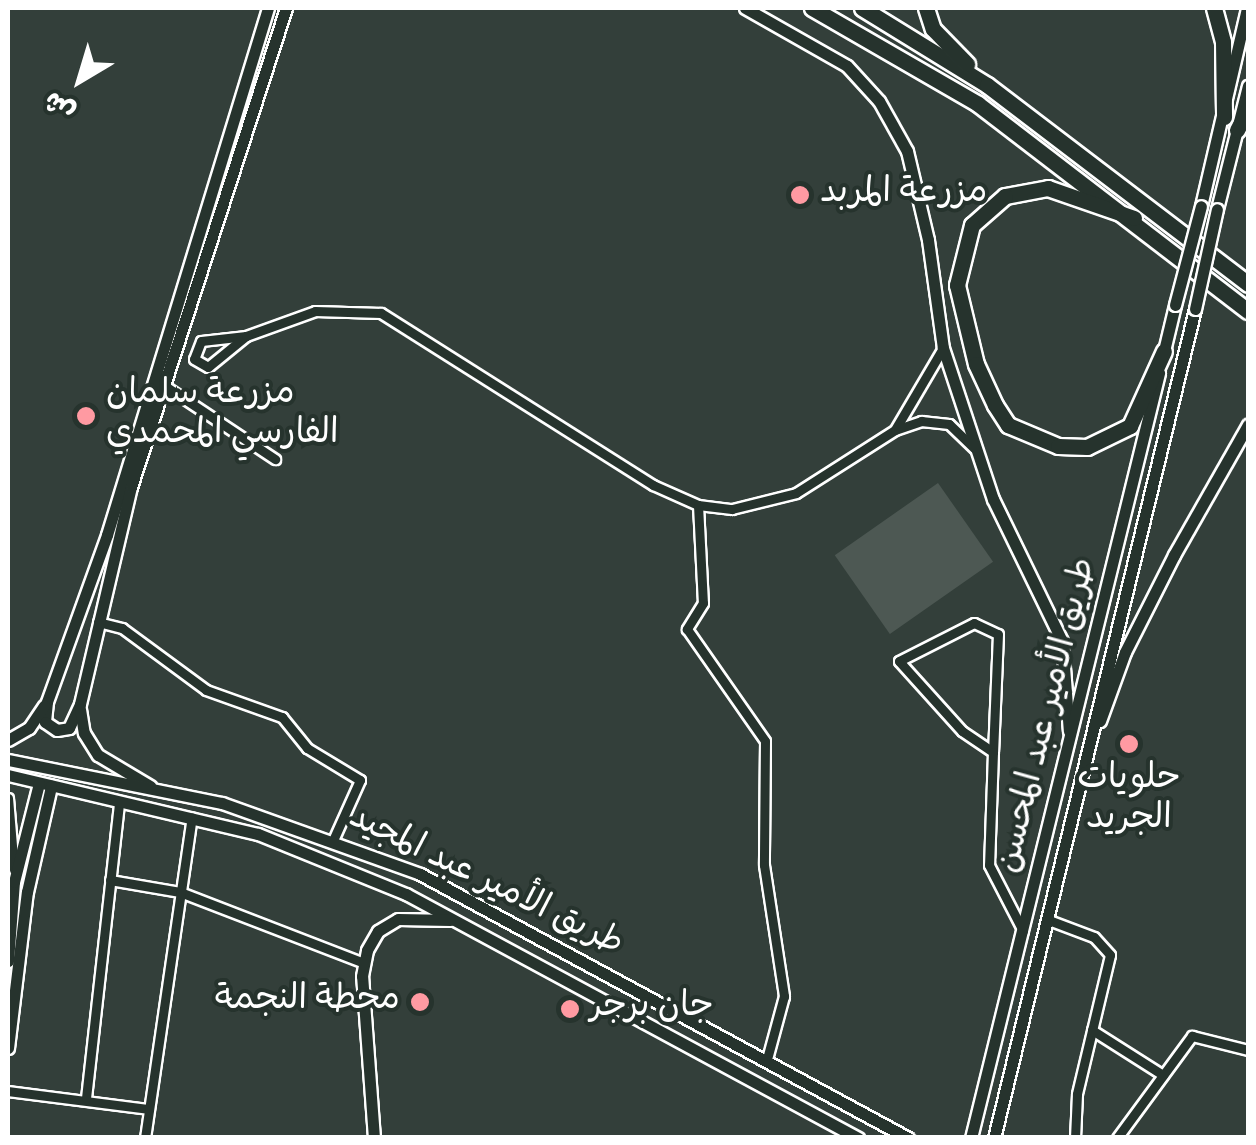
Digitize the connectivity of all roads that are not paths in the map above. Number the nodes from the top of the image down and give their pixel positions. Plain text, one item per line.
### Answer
1 (268, 8) edge
2 (286, 8) edge
3 (745, 8) edge
4 (812, 8) edge
5 (862, 8) edge
6 (926, 8) edge
7 (1214, 8) edge
8 (1247, 8) edge
9 (987, 85) junction
10 (1248, 86) edge
11 (1248, 110) edge
12 (1224, 117) junction
13 (1237, 130) junction
14 (1134, 218) junction
15 (1248, 284) edge
16 (1248, 311) edge
17 (246, 336) junction
18 (942, 348) junction
19 (1164, 350) junction
20 (162, 384) junction
21 (1248, 425) edge
22 (894, 430) junction
23 (974, 448) junction
24 (275, 460) dead end
25 (698, 505) junction
26 (98, 622) junction
27 (46, 702) junction
28 (80, 704) junction
29 (8, 740) edge
30 (993, 752) junction
31 (1069, 757) junction
32 (1086, 758) junction
33 (8, 760) edge
34 (8, 775) edge
35 (45, 785) junction
36 (158, 790) junction
37 (8, 798) edge
38 (118, 802) junction
39 (192, 817) junction
40 (334, 838) junction
41 (110, 880) junction
42 (14, 882) junction
43 (180, 892) junction
44 (1046, 919) junction
45 (461, 921) junction
46 (1024, 933) junction
47 (8, 961) edge
48 (364, 963) junction
49 (1092, 1030) junction
50 (8, 1048) edge
51 (1248, 1050) edge
52 (767, 1059) junction
53 (1163, 1074) junction
54 (8, 1091) edge
55 (86, 1098) junction
56 (150, 1109) junction
57 (970, 1133) edge
58 (996, 1135) edge
59 (146, 1138) edge
60 (374, 1138) edge
61 (858, 1138) edge
62 (908, 1138) edge
63 (1075, 1138) edge
64 (1117, 1138) edge

1 - 27 main road
2 - 20 main road
3 - 18 main road
4 - 14 highway
5 - 9 highway
6 - 9 highway
7 - 12 highway
8 - 12 main road, طريق الأمير عبد المحسن
9 - 15 highway
10 - 13 main road, طريق الأمير عبد المحسن
11 - 13 highway
12 - 19 main road, طريق الأمير عبد المحسن, bridge
13 - 32 main road, طريق الأمير عبد المحسن, bridge
14 - 16 highway
14 - 19 highway
17 - 17 street
17 - 25 street
18 - 22 street
18 - 23 main road
19 - 31 main road, طريق الأمير عبد المحسن
20 - 24 street
20 - 26 main road
21 - 32 main road
22 - 23 street
22 - 25 street
23 - 31 main road
25 - 52 street
26 - 28 main road
26 - 40 street
27 - 28 main road
27 - 29 main road
28 - 36 main road
30 - 30 street
30 - 46 street
31 - 46 main road, طريق الأمير عبد المحسن
32 - 44 main road, طريق الأمير عبد المحسن
33 - 36 main road, طريق الأمير عبد المجيد
34 - 35 main road, طريق الأمير عبد المجيد
35 - 38 main road, طريق الأمير عبد المجيد
35 - 42 main road
35 - 50 main road
36 - 40 main road, طريق الأمير عبد المجيد
37 - 42 street
38 - 39 main road, طريق الأمير عبد المجيد
38 - 41 street
39 - 43 street
39 - 45 main road, طريق الأمير عبد المجيد
40 - 52 main road, طريق الأمير عبد المجيد
41 - 43 street
41 - 55 street
42 - 47 main road
43 - 48 street
43 - 56 street
44 - 49 street
44 - 58 main road, طريق الأمير عبد المحسن
45 - 48 main road
45 - 61 main road, طريق الأمير عبد المجيد
46 - 57 main road, طريق الأمير عبد المحسن
48 - 60 main road
49 - 53 street
49 - 63 street
51 - 53 street
52 - 62 main road, طريق الأمير عبد المجيد
53 - 64 street
54 - 55 street
55 - 56 street
56 - 59 street

